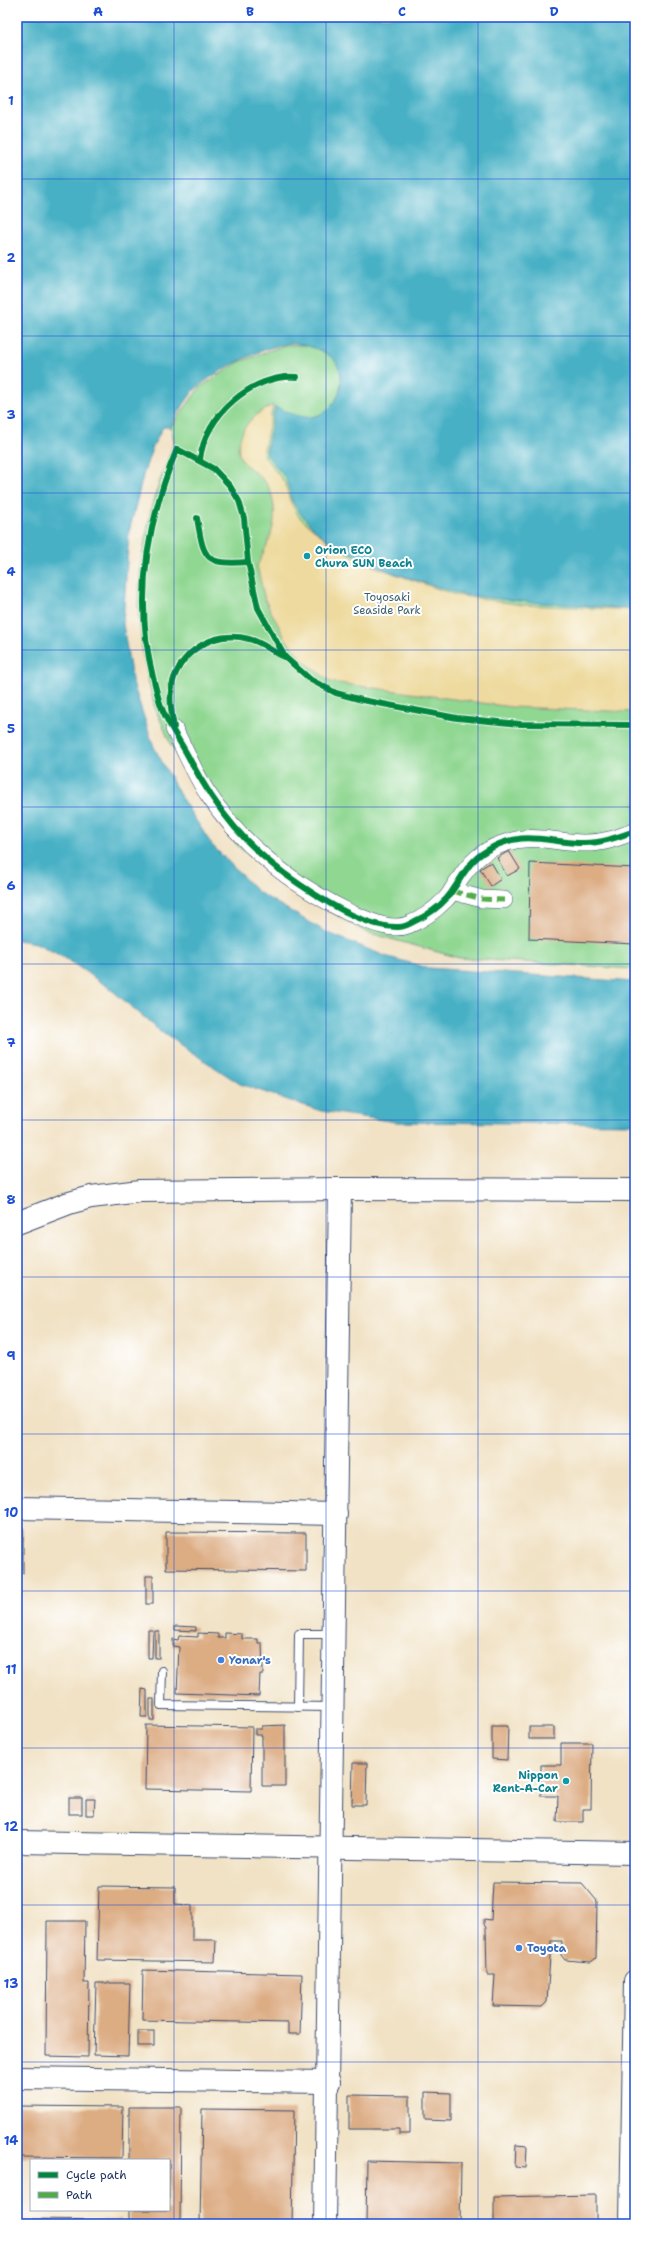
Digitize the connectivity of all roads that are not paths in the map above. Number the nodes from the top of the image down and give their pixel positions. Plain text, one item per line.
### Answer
1 (174, 729) dead end
2 (635, 831) edge
3 (452, 891) junction
4 (504, 900) dead end
5 (340, 1189) junction
6 (635, 1190) edge
7 (17, 1223) edge
8 (17, 1508) edge
9 (336, 1514) junction
10 (334, 1634) junction
11 (162, 1671) dead end
12 (298, 1707) junction
13 (334, 1707) junction
14 (17, 1842) edge
15 (330, 1847) junction
16 (635, 1853) edge
17 (635, 1981) edge
18 (17, 2078) edge
19 (328, 2082) junction
20 (325, 2224) edge
21 (631, 2224) edge

1 - 3 street
2 - 3 street
3 - 4 street
5 - 6 street
5 - 7 street
5 - 9 street
8 - 9 street
9 - 10 street
10 - 12 lane
10 - 13 street
11 - 12 lane
12 - 13 lane
13 - 15 street
14 - 15 street
15 - 16 street
15 - 19 street
17 - 21 street
18 - 19 street
19 - 20 street

